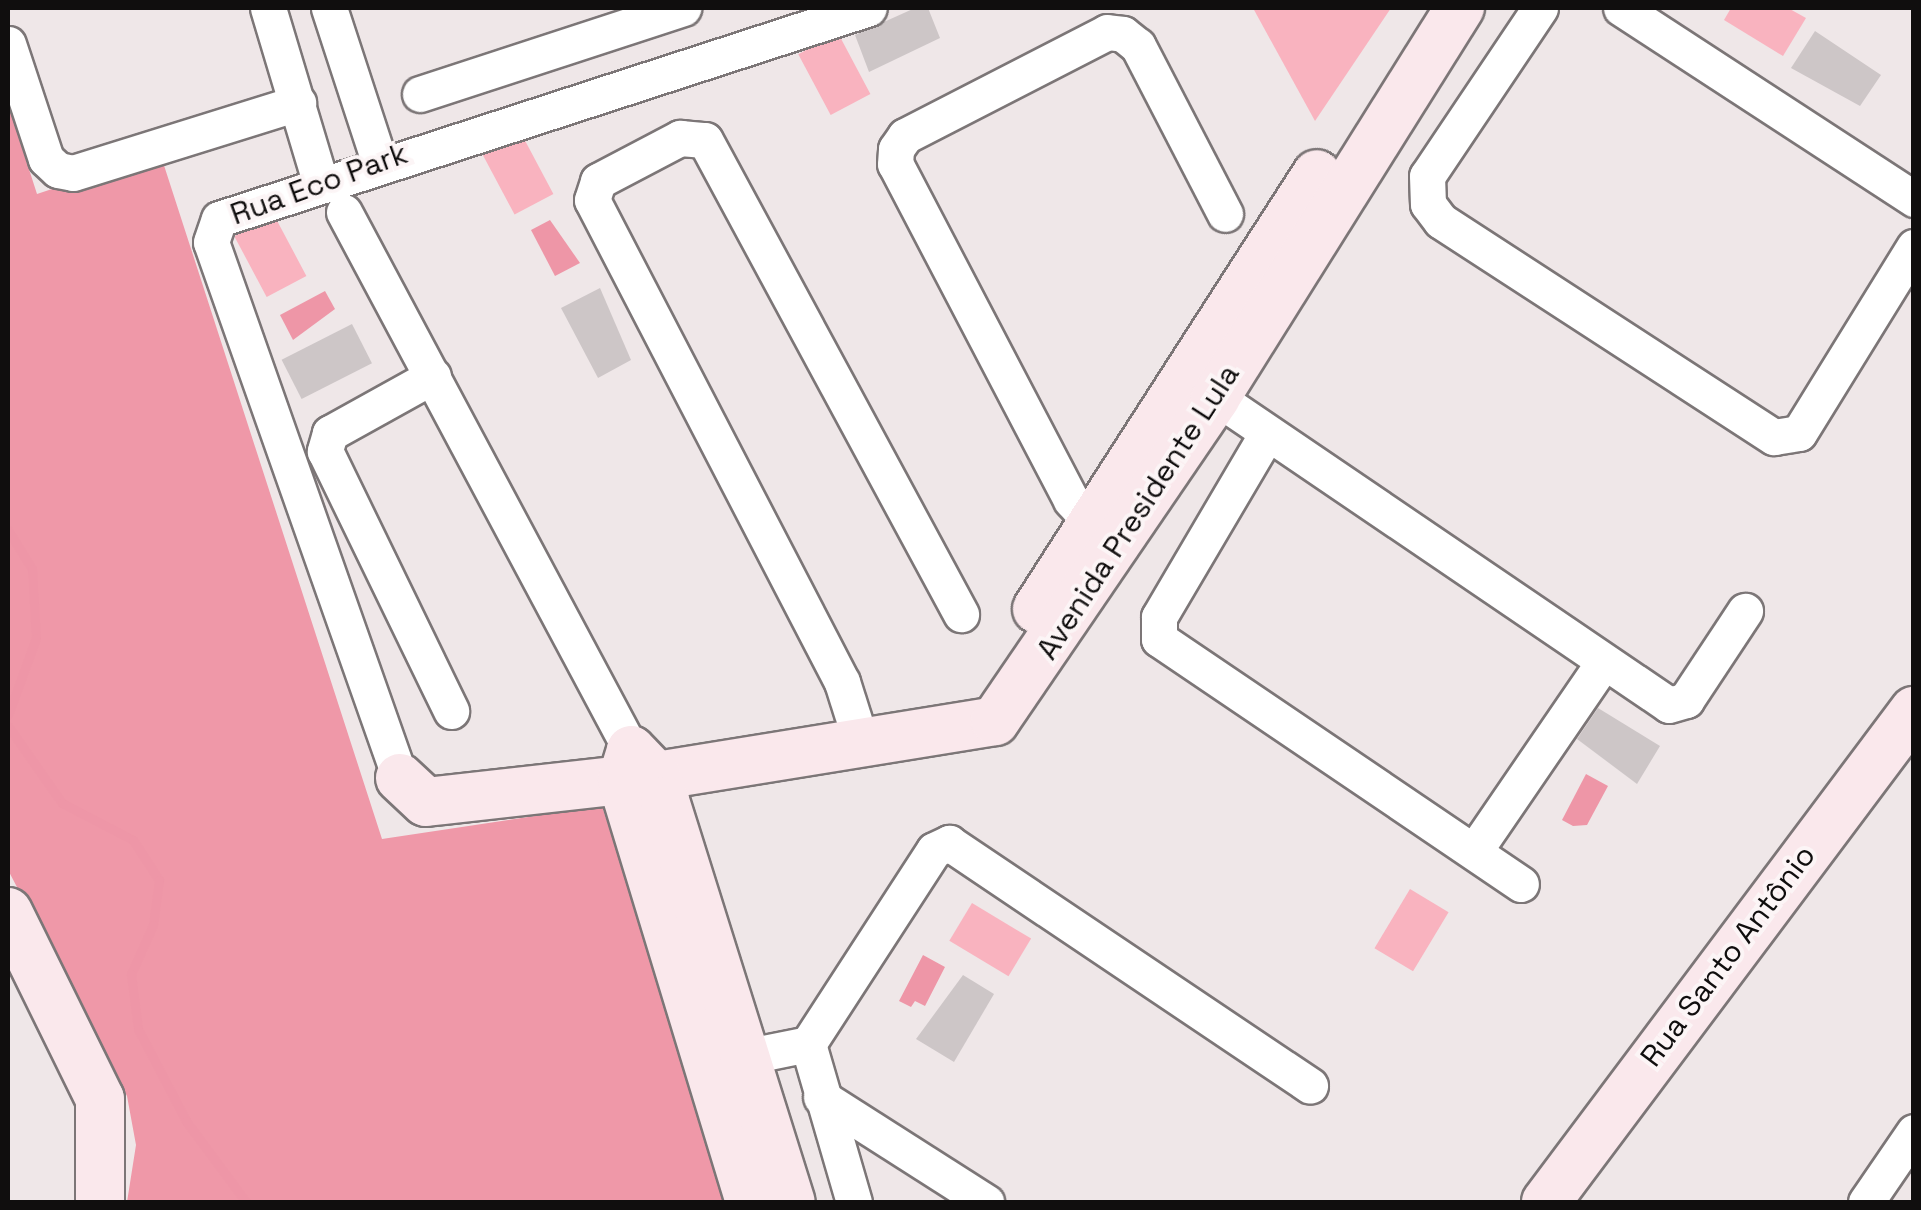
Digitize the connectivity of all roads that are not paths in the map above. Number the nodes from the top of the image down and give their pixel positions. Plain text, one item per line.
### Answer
1 (268, 8) edge
2 (329, 8) edge
3 (682, 8) edge
4 (869, 8) edge
5 (1425, 8) edge
6 (1460, 8) edge
7 (1540, 8) edge
8 (1621, 8) edge
9 (8, 44) edge
10 (420, 94) dead end
11 (298, 103) junction
12 (379, 161) junction
13 (320, 181) junction
14 (1914, 199) edge
15 (344, 212) dead end
16 (1226, 214) dead end
17 (1914, 247) edge
18 (434, 376) junction
19 (1200, 387) junction
20 (1266, 437) junction
21 (1102, 536) junction
22 (1745, 611) dead end
23 (960, 614) dead end
24 (1603, 663) junction
25 (451, 711) dead end
26 (1914, 711) edge
27 (858, 730) junction
28 (636, 769) junction
29 (400, 778) joint
30 (1475, 850) junction
31 (1522, 884) dead end
32 (8, 912) edge
33 (808, 1044) junction
34 (744, 1056) junction
35 (1310, 1086) dead end
36 (821, 1097) junction
37 (1914, 1132) edge
38 (100, 1202) edge
39 (750, 1202) edge
40 (791, 1202) edge
41 (854, 1202) edge
42 (986, 1202) edge
43 (1546, 1202) edge
44 (1866, 1202) edge

1 - 11 street
2 - 12 street
3 - 10 street
4 - 12 street, Rua Eco Park
5 - 19 street, Avenida Presidente Lula
6 - 19 street, Avenida Presidente Lula
7 - 17 street
8 - 14 street
9 - 11 street
11 - 13 street
12 - 13 street, Rua Eco Park
13 - 29 street, Rua Eco Park
15 - 18 street
16 - 21 street
18 - 25 street
18 - 28 street
19 - 20 street
19 - 21 street, Avenida Presidente Lula
20 - 24 street
20 - 30 street
21 - 27 street, Avenida Presidente Lula
22 - 24 street
23 - 27 street
24 - 30 street
26 - 43 street, Rua Santo Antônio
27 - 28 street, Avenida Presidente Lula
28 - 29 street, Avenida Presidente Lula
28 - 34 street
28 - 39 street
30 - 31 street
32 - 38 street
33 - 34 street
33 - 35 street
33 - 36 street
34 - 40 street
36 - 41 street
36 - 42 street
37 - 44 street

